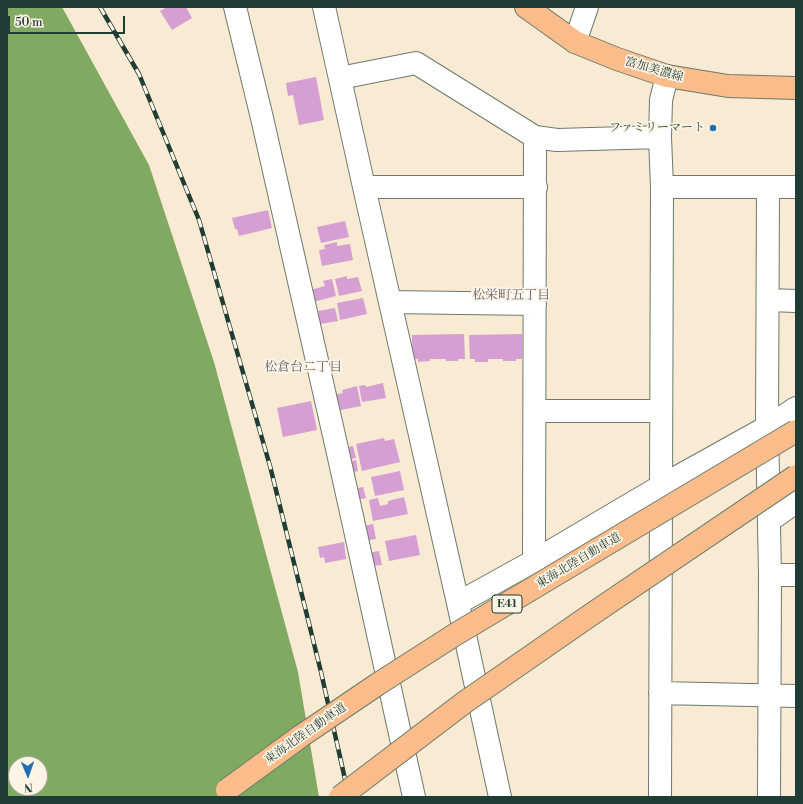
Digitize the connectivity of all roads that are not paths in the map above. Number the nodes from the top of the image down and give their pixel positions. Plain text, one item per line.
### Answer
1 (234, 7) edge
2 (324, 7) edge
3 (526, 7) edge
4 (587, 7) edge
5 (575, 42) junction
6 (667, 76) junction
7 (340, 78) junction
8 (796, 88) edge
9 (536, 137) junction
10 (660, 137) junction
11 (364, 187) junction
12 (536, 187) junction
13 (662, 187) junction
14 (768, 187) junction
15 (796, 187) edge
16 (768, 300) junction
17 (796, 301) edge
18 (390, 302) junction
19 (535, 304) junction
20 (796, 408) edge
21 (535, 411) junction
22 (661, 411) junction
23 (767, 428) junction
24 (796, 431) edge
25 (796, 476) edge
26 (661, 486) junction
27 (796, 502) edge
28 (769, 521) junction
29 (534, 561) junction
30 (770, 575) junction
31 (796, 575) edge
32 (458, 603) junction
33 (660, 693) junction
34 (769, 696) junction
35 (796, 696) edge
36 (227, 790) dead end
37 (340, 797) edge
38 (414, 797) edge
39 (500, 797) edge
40 (660, 797) edge
41 (769, 797) edge

1 - 38 street
2 - 7 street
3 - 5 main road, 富加美濃線
4 - 5 street
5 - 6 main road, 富加美濃線
6 - 8 main road, 富加美濃線
6 - 10 street
7 - 9 street
7 - 11 street
9 - 10 street
9 - 12 street
10 - 13 street
11 - 12 street
11 - 18 street
12 - 19 street
13 - 14 street
13 - 22 street
14 - 15 street
14 - 16 street
16 - 17 street
16 - 23 street
18 - 19 street
18 - 32 street
19 - 21 street
20 - 23 street
21 - 22 street
21 - 29 street
22 - 26 street
23 - 26 street
23 - 28 street
24 - 36 main road, 東海北陸自動車道 / E41, bridge
25 - 37 main road, bridge
26 - 29 street
26 - 33 street
27 - 28 street
28 - 30 street
29 - 32 street
30 - 31 street
30 - 34 street
32 - 39 street
33 - 34 street
33 - 40 street
34 - 35 street
34 - 41 street

